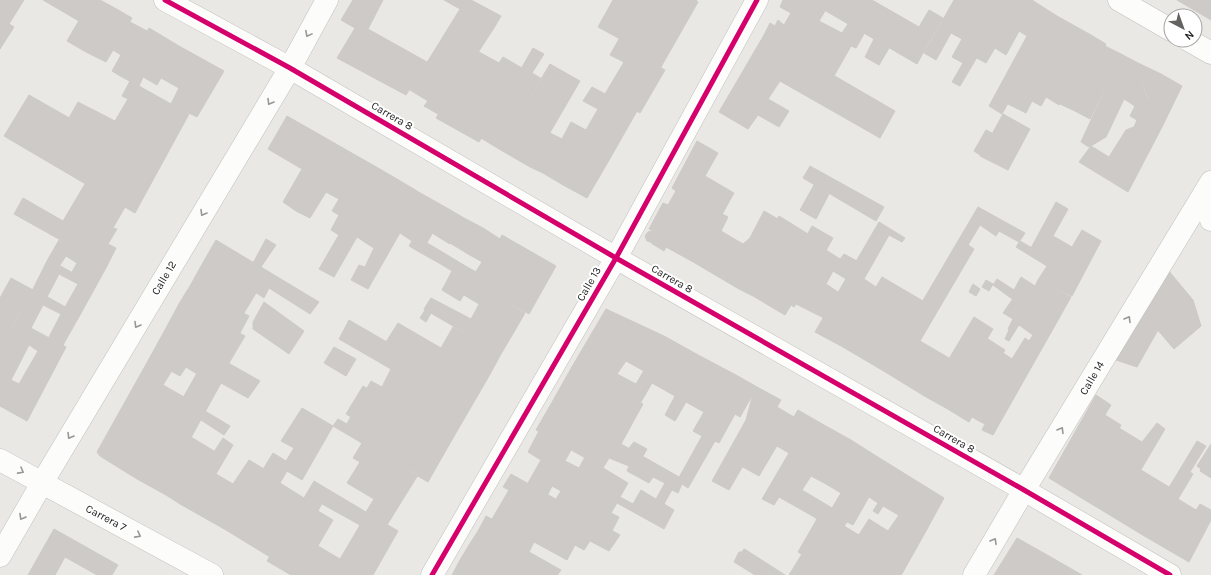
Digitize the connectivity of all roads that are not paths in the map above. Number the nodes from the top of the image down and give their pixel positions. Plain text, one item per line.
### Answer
1 (165, 0) edge
2 (326, 0) edge
3 (757, 0) edge
4 (1119, 0) edge
5 (1163, 25) edge
6 (1201, 48) edge
7 (1211, 54) edge
8 (290, 68) junction
9 (1208, 187) edge
10 (1211, 220) edge
11 (616, 258) junction
12 (0, 460) edge
13 (42, 483) junction
14 (1024, 490) junction
15 (0, 556) edge
16 (212, 575) edge
17 (432, 575) edge
18 (974, 575) edge
19 (1170, 575) edge

1 - 8 street, Carrera 8
2 -> 8 street, Calle 12
3 - 11 street, Calle 13
4 - 5 street
6 - 7 street
8 - 11 street, Carrera 8
8 -> 13 street, Calle 12
9 - 10 street
14 -> 9 street, Calle 14
11 - 14 street, Carrera 8
11 - 17 street, Calle 13
12 -> 13 street, Carrera 7
13 -> 15 street, Calle 12
13 -> 16 street, Carrera 7
18 -> 14 street, Calle 14
14 - 19 street, Carrera 8

